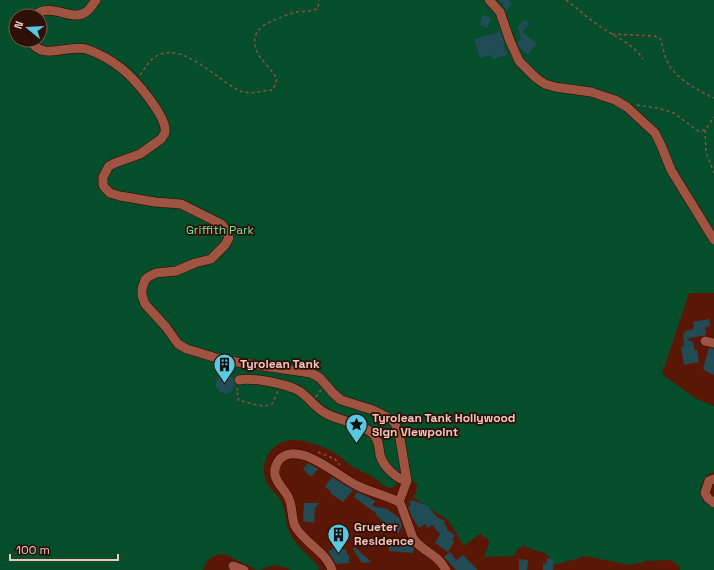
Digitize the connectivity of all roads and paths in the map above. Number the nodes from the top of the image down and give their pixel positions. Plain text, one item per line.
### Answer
1 (96, 0) edge
2 (319, 0) edge
3 (489, 0) edge
4 (566, 0) edge
5 (48, 10) edge
6 (612, 34) junction
7 (37, 48) edge
8 (643, 59) dead end
9 (136, 83) junction
10 (714, 98) edge
11 (627, 107) junction
12 (714, 117) edge
13 (705, 130) junction
14 (714, 173) edge
15 (714, 240) edge
16 (240, 380) joint
17 (324, 382) junction
18 (278, 390) dead end
19 (306, 396) junction
20 (318, 452) dead end
21 (343, 468) dead end
22 (714, 479) edge
23 (407, 481) junction
24 (399, 502) junction
25 (714, 503) edge
26 (233, 566) dead end
27 (244, 570) edge
28 (332, 570) edge
29 (446, 570) edge

1 - 5 street
2 - 9 path
3 - 11 street
4 - 6 path
6 - 8 path
6 - 10 path
7 - 9 street
9 - 17 street
11 - 13 path
11 - 15 street
12 - 13 path
13 - 14 path
16 - 18 path
16 - 19 street
17 - 19 path
17 - 23 street
19 - 23 street
20 - 21 path
22 - 25 street
23 - 24 street
24 - 28 street
24 - 29 street
26 - 27 street

